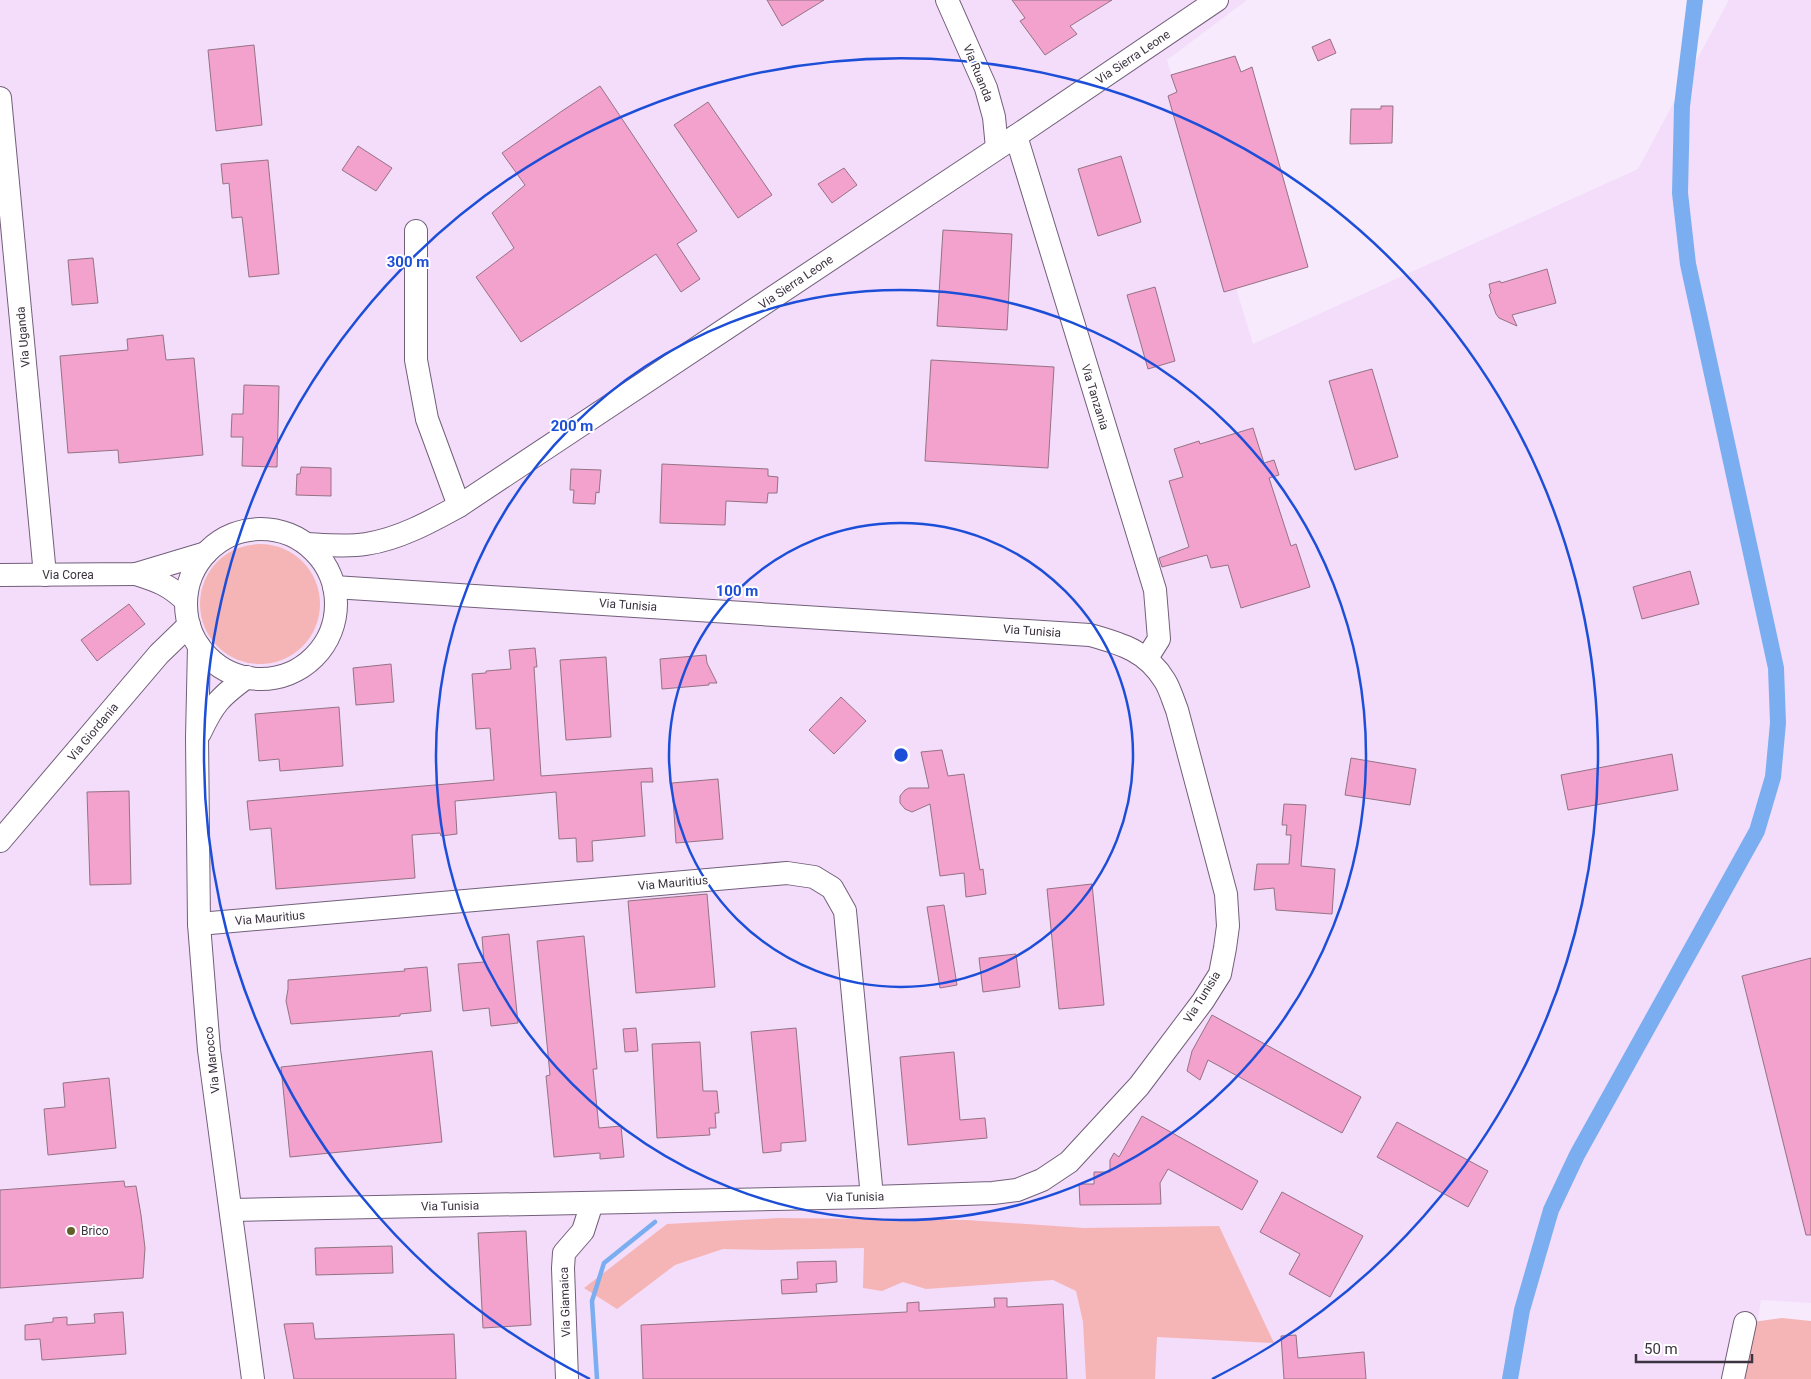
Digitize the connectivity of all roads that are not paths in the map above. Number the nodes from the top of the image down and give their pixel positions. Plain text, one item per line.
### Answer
1 (947, 0) edge
2 (1217, 0) edge
3 (0, 98) edge
4 (1016, 136) junction
5 (997, 148) junction
6 (416, 231) dead end
7 (459, 506) junction
8 (307, 544) junction
9 (366, 544) junction
10 (206, 553) junction
11 (136, 574) junction
12 (0, 575) edge
13 (45, 575) junction
14 (332, 580) junction
15 (186, 601) junction
16 (189, 626) junction
17 (199, 646) junction
18 (1147, 658) junction
19 (247, 677) junction
20 (197, 738) junction
21 (0, 841) edge
22 (199, 924) junction
23 (872, 1197) junction
24 (592, 1203) junction
25 (231, 1210) junction
26 (1744, 1323) dead end
27 (253, 1379) edge
28 (567, 1379) edge
29 (1733, 1379) edge

1 - 5 street, Via Ruanda
2 - 4 street, Via Sierra Leone
3 - 13 street, Via Uganda
4 - 5 street, Via Sierra Leone
4 - 18 street, Via Tanzania
5 - 7 street, Via Sierra Leone
6 - 7 street
7 - 9 street, Via Sierra Leone
8 - 9 street, Via Sierra Leone
8 - 10 street
8 - 14 street
9 - 14 street, Via Sierra Leone
10 - 11 street
10 - 15 street
11 - 13 street, Via Corea
11 - 15 street
12 - 13 street, Via Corea
14 - 18 street, Via Tunisia
14 - 19 street
15 - 16 street
16 - 17 street
16 - 21 street, Via Giordania
17 - 19 street
17 - 20 street, Via Marocco
18 - 23 street, Via Tunisia
19 - 20 street, Via Marocco
20 - 22 street, Via Marocco
22 - 23 street, Via Mauritius
22 - 25 street, Via Marocco
23 - 24 street, Via Tunisia
24 - 25 street, Via Tunisia
24 - 28 street, Via Giamaica
25 - 27 street, Via Marocco
26 - 29 street

